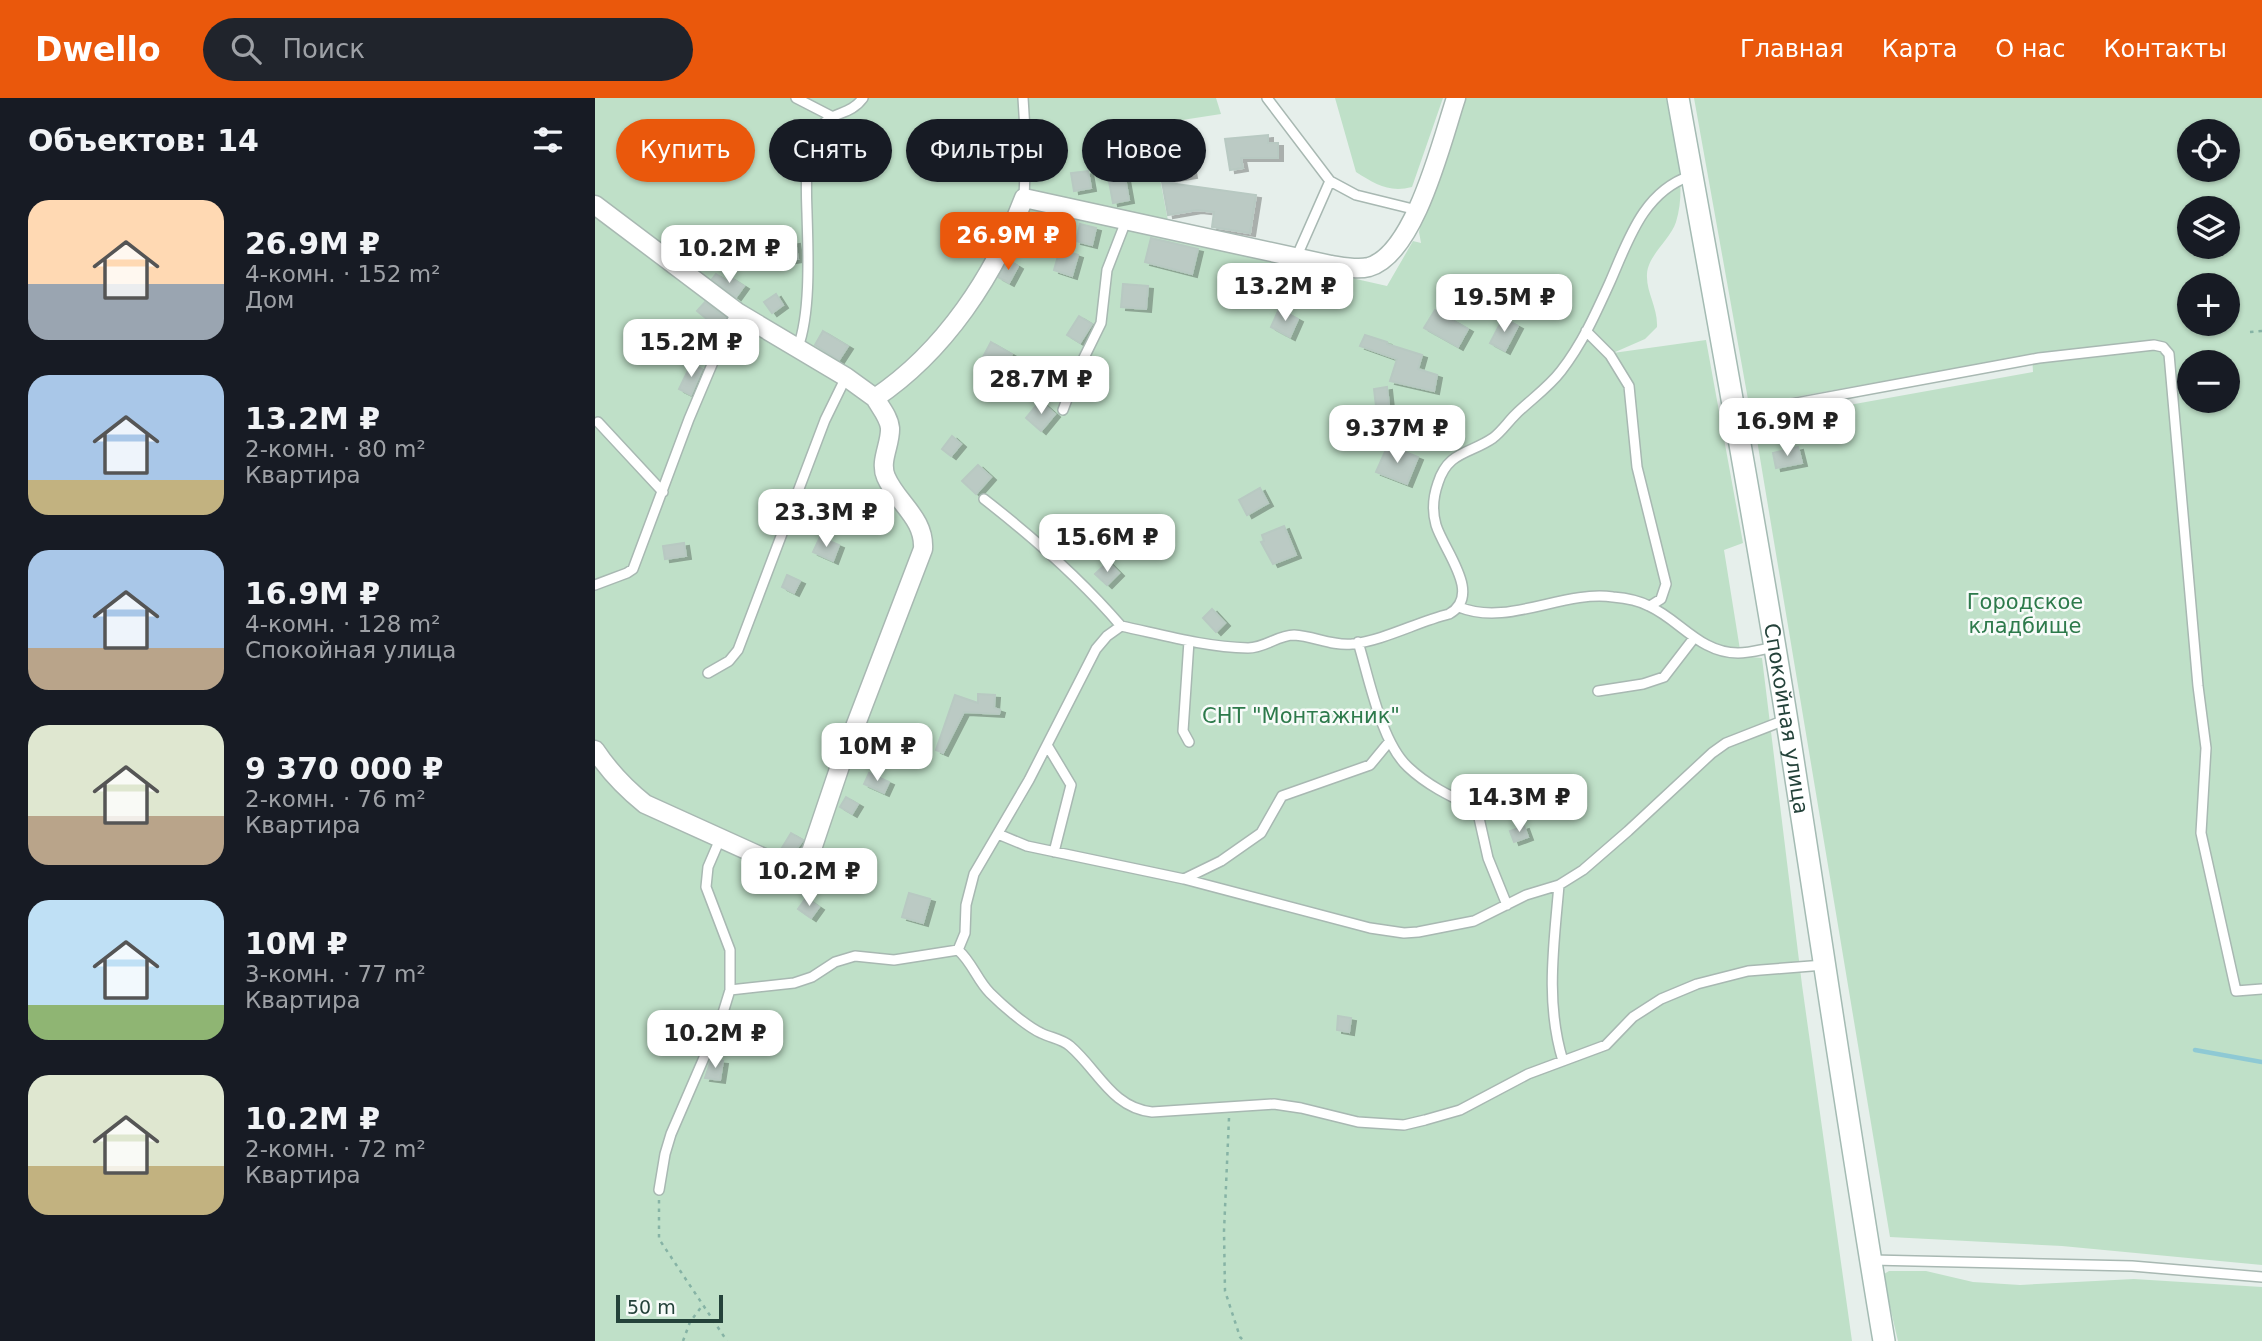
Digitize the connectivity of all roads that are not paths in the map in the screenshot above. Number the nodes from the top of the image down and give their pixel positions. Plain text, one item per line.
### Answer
1 (796, 98) edge
2 (863, 98) edge
3 (1023, 98) edge
4 (1267, 98) edge
5 (1456, 98) edge
6 (1678, 98) edge
7 (831, 117) junction
8 (1692, 175) junction
9 (1330, 181) junction
10 (1024, 198) junction
11 (595, 205) edge
12 (1417, 210) junction
13 (1125, 221) junction
14 (1296, 258) junction
15 (737, 312) junction
16 (1586, 331) junction
17 (798, 347) junction
18 (846, 377) junction
19 (875, 398) junction
20 (1063, 410) dead end
21 (1736, 414) junction
22 (598, 422) dead end
23 (663, 492) junction
24 (985, 499) dead end
25 (595, 585) edge
26 (1650, 606) junction
27 (1459, 607) junction
28 (1121, 626) junction
29 (1694, 638) junction
30 (1189, 641) junction
31 (1359, 642) junction
32 (1775, 647) junction
33 (708, 673) dead end
34 (1598, 691) dead end
35 (1787, 719) junction
36 (1189, 742) dead end
37 (1389, 742) junction
38 (1047, 745) junction
39 (595, 750) edge
40 (998, 834) junction
41 (720, 839) junction
42 (1054, 852) junction
43 (1184, 879) junction
44 (1559, 885) junction
45 (1507, 905) junction
46 (958, 950) junction
47 (1824, 965) junction
48 (2262, 989) edge
49 (730, 990) junction
50 (1563, 1061) junction
51 (659, 1189) road end
52 (1870, 1260) junction
53 (2262, 1277) edge
54 (1884, 1341) edge

1 - 7 lane
2 - 7 lane
3 - 10 lane
4 - 9 lane
5 - 12 street
6 - 8 street, Спокойная улица
7 - 17 lane
8 - 16 lane
8 - 21 street, Спокойная улица
9 - 12 lane
9 - 14 lane
10 - 13 street
10 - 19 street
11 - 15 street
12 - 14 street
13 - 14 street
13 - 20 lane
15 - 17 street
15 - 23 lane
16 - 26 lane
16 - 27 lane
17 - 18 street
18 - 19 street
18 - 33 lane
19 - 41 street
21 - 32 street, Спокойная улица
21 - 48 lane
22 - 23 lane
23 - 25 lane
24 - 28 lane
26 - 27 lane
26 - 29 lane
27 - 31 lane
28 - 30 lane
28 - 38 lane
29 - 32 lane
29 - 34 lane
30 - 31 lane
30 - 36 lane
31 - 37 lane
32 - 35 street, Спокойная улица
35 - 44 lane
35 - 47 street, Спокойная улица
37 - 43 lane
37 - 45 lane
38 - 40 lane
38 - 42 lane
39 - 41 street
40 - 42 lane
40 - 46 lane
41 - 49 lane
42 - 43 lane
43 - 45 lane
44 - 45 lane
44 - 50 lane
46 - 49 lane
46 - 50 lane
47 - 50 lane
47 - 52 street, Спокойная улица
49 - 51 lane
52 - 53 lane
52 - 54 street, Спокойная улица

